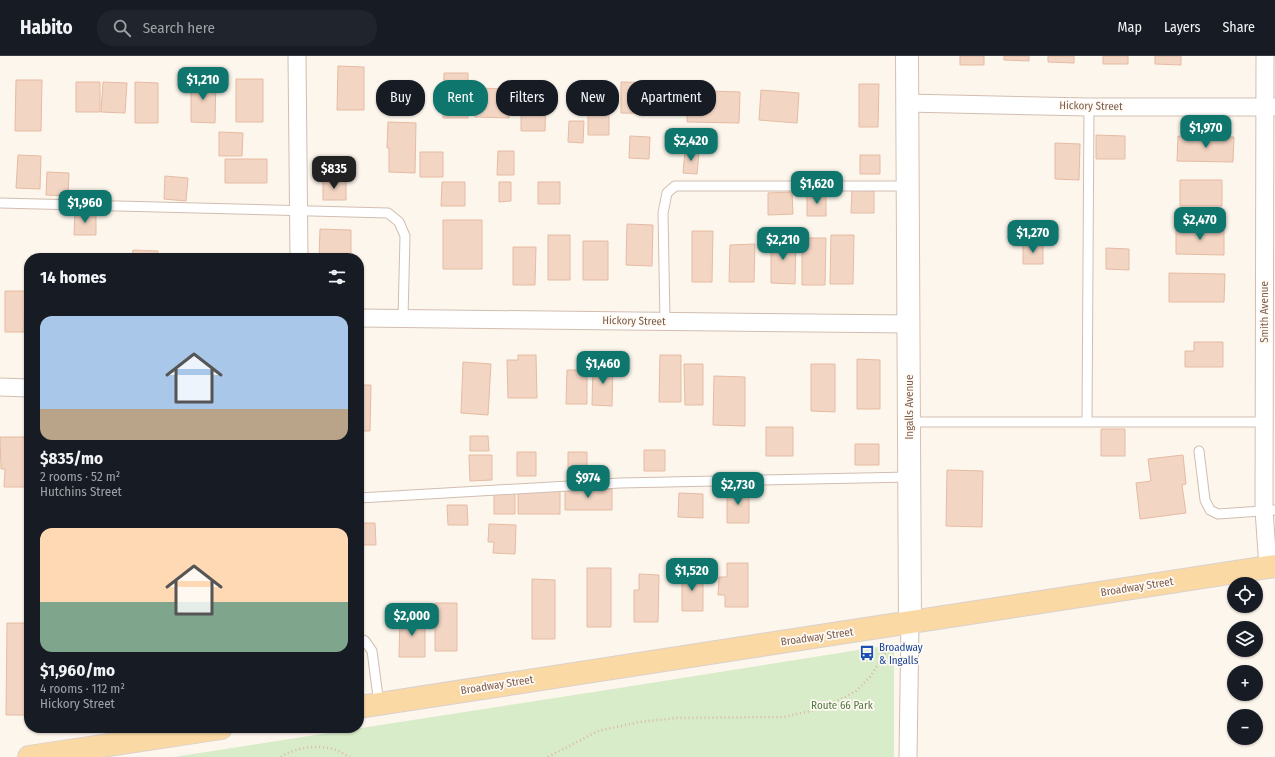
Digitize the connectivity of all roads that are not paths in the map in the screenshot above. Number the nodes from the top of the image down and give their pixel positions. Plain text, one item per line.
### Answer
1 (297, 56) edge
2 (907, 56) edge
3 (1264, 56) edge
4 (908, 103) junction
5 (1089, 107) junction
6 (1269, 107) edge
7 (908, 186) junction
8 (0, 203) edge
9 (298, 210) junction
10 (299, 253) edge
11 (364, 318) edge
12 (403, 318) junction
13 (665, 321) junction
14 (908, 324) junction
15 (1269, 330) edge
16 (0, 387) edge
17 (24, 388) edge
18 (909, 422) junction
19 (1087, 422) junction
20 (1264, 422) junction
21 (1199, 451) dead end
22 (910, 477) junction
23 (364, 498) edge
24 (1269, 510) edge
25 (1272, 567) edge
26 (910, 623) junction
27 (364, 640) edge
28 (369, 705) edge
29 (188, 733) edge
30 (29, 757) edge
31 (908, 757) edge

1 - 9 street
2 - 4 street, Ingalls Avenue
3 - 6 street, Smith Avenue
4 - 5 street, Hickory Street
4 - 7 street, Ingalls Avenue
5 - 6 street, Hickory Street
5 - 19 lane
6 - 15 street, Smith Avenue
7 - 13 lane
7 - 14 street, Ingalls Avenue
8 - 9 lane
9 - 10 street
9 - 12 lane
11 - 12 street, Hickory Street
12 - 13 street, Hickory Street
13 - 14 street, Hickory Street
14 - 18 street, Ingalls Avenue
15 - 20 street, Smith Avenue
16 - 17 street
18 - 19 lane
18 - 22 street, Ingalls Avenue
19 - 20 lane
20 - 24 street, Smith Avenue
21 - 24 lane
22 - 23 lane
22 - 26 street, Ingalls Avenue
24 - 25 street, Smith Avenue
25 - 26 main road, Broadway Street
26 - 28 main road, Broadway Street
26 - 31 street, Ingalls Avenue
27 - 28 lane
29 - 30 main road

